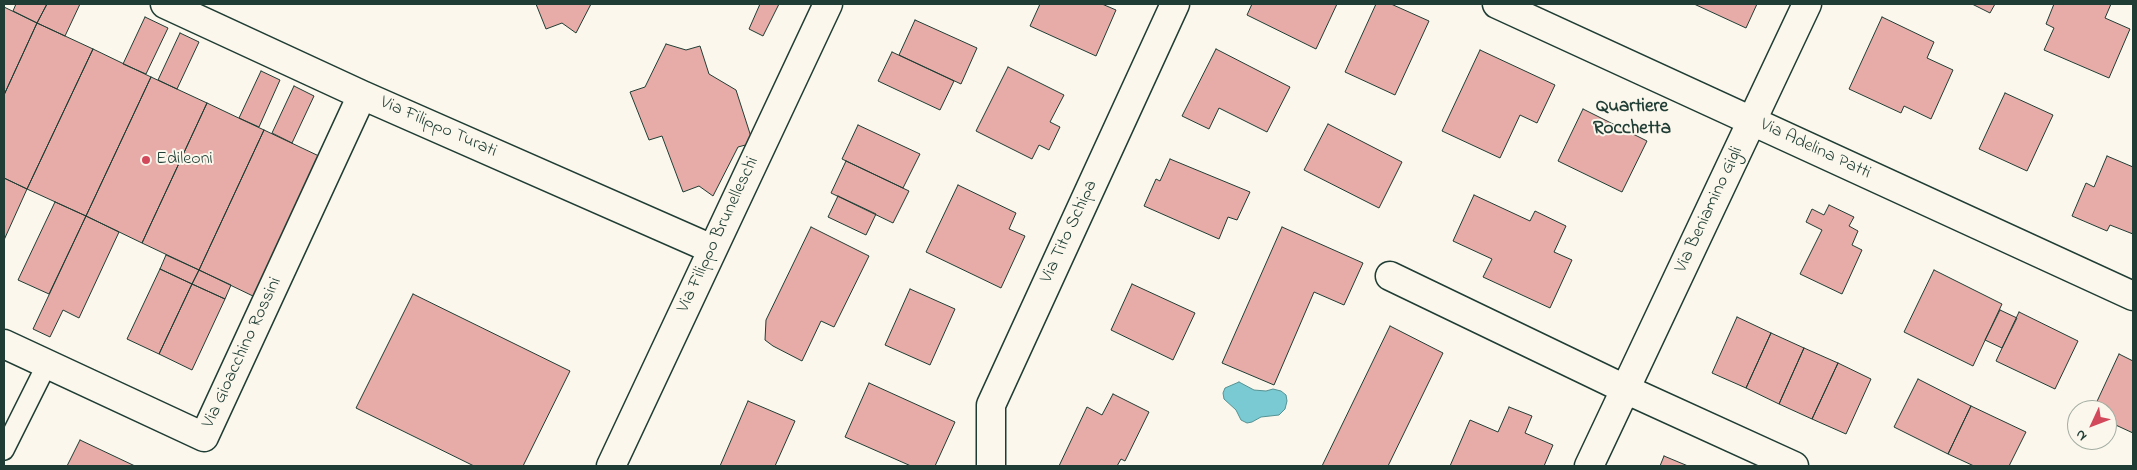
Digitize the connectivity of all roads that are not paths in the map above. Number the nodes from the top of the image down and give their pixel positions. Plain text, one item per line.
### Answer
1 (165, 4) edge
2 (828, 4) edge
3 (1175, 4) edge
4 (1497, 4) edge
5 (1807, 4) edge
6 (362, 95) junction
7 (1751, 121) junction
8 (712, 249) junction
9 (1390, 276) dead end
10 (2133, 296) edge
11 (4, 344) edge
12 (47, 364) junction
13 (1625, 389) junction
14 (4, 450) edge
15 (611, 466) edge
16 (991, 466) edge
17 (1589, 466) edge
18 (1794, 466) edge

1 - 6 street, Via Filippo Turati
2 - 8 street, Via Filippo Brunelleschi
3 - 16 street, Via Tito Schipa
4 - 7 street, Via Adelina Patti
5 - 7 street, Via Beniamino Gigli
6 - 8 street, Via Filippo Turati
6 - 12 street, Via Gioacchino Rossini
7 - 10 street, Via Adelina Patti
7 - 13 street, Via Beniamino Gigli
8 - 15 street, Via Filippo Brunelleschi
9 - 13 street
11 - 12 street, Via Gioacchino Rossini
12 - 14 lane
13 - 17 street, Via Beniamino Gigli
13 - 18 street

